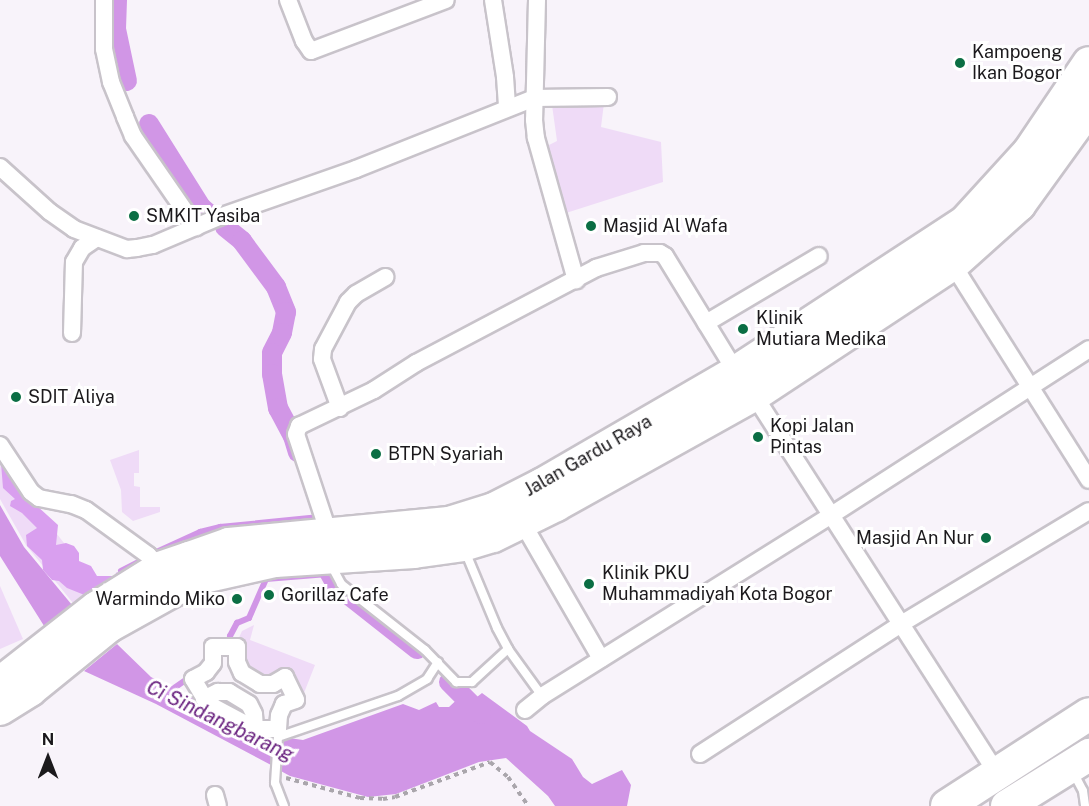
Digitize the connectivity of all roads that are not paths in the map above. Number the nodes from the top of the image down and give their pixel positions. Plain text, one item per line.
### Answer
1 (104, 0) edge
2 (288, 0) edge
3 (446, 0) edge
4 (493, 0) edge
5 (537, 0) edge
6 (1089, 63) edge
7 (608, 97) dead end
8 (534, 98) junction
9 (507, 108) junction
10 (1089, 108) edge
11 (0, 167) edge
12 (196, 227) junction
13 (97, 238) junction
14 (945, 253) junction
15 (819, 256) dead end
16 (385, 278) dead end
17 (576, 280) junction
18 (706, 323) junction
19 (72, 333) dead end
20 (1089, 349) edge
21 (745, 384) junction
22 (1030, 386) junction
23 (340, 408) junction
24 (0, 445) edge
25 (1089, 480) edge
26 (550, 495) junction
27 (1089, 511) edge
28 (830, 516) junction
29 (522, 522) junction
30 (463, 545) junction
31 (322, 546) junction
32 (160, 568) junction
33 (103, 617) junction
34 (901, 624) junction
35 (508, 649) junction
36 (54, 657) junction
37 (601, 659) junction
38 (438, 662) junction
39 (0, 683) edge
40 (542, 696) junction
41 (204, 699) junction
42 (0, 709) edge
43 (525, 710) dead end
44 (1089, 714) edge
45 (255, 729) junction
46 (279, 735) junction
47 (700, 754) dead end
48 (1080, 761) edge
49 (997, 774) junction
50 (284, 806) edge
51 (947, 806) edge
52 (1007, 806) edge
53 (1085, 806) edge

1 - 12 street
2 - 3 street
4 - 9 street
5 - 8 street
6 - 14 highway, Jalan Gardu Raya
7 - 8 street
8 - 9 street
8 - 17 street
9 - 12 street
10 - 14 highway, Jalan Gardu Raya
11 - 13 street
12 - 13 street
13 - 19 street
14 - 21 highway, Jalan Gardu Raya
14 - 22 street
15 - 18 street
16 - 23 street
17 - 18 street
17 - 23 street
18 - 21 street
20 - 22 street
21 - 26 highway, Jalan Gardu Raya
21 - 28 street
22 - 25 street
22 - 28 street
23 - 31 street
24 - 32 street
26 - 29 highway, Jalan Gardu Raya
26 - 31 highway, Jalan Gardu Raya
27 - 34 street
28 - 34 street
28 - 37 street
29 - 30 highway, Jalan Gardu Raya
29 - 37 street
30 - 31 highway, Jalan Gardu Raya
30 - 35 lane
31 - 32 highway, Jalan Gardu Raya
31 - 33 highway, Jalan Gardu Raya
31 - 38 lane
32 - 33 highway, Jalan Gardu Raya
33 - 36 highway, Jalan Gardu Raya
34 - 47 street
34 - 49 street
35 - 38 lane
35 - 40 lane
36 - 39 highway, Jalan Gardu Raya
36 - 42 highway
37 - 40 street
38 - 46 lane
40 - 43 street
41 - 45 street
41 - 45 street
41 - 46 street
44 - 49 highway
45 - 46 street
46 - 50 lane
48 - 52 highway
48 - 53 lane
49 - 51 highway

